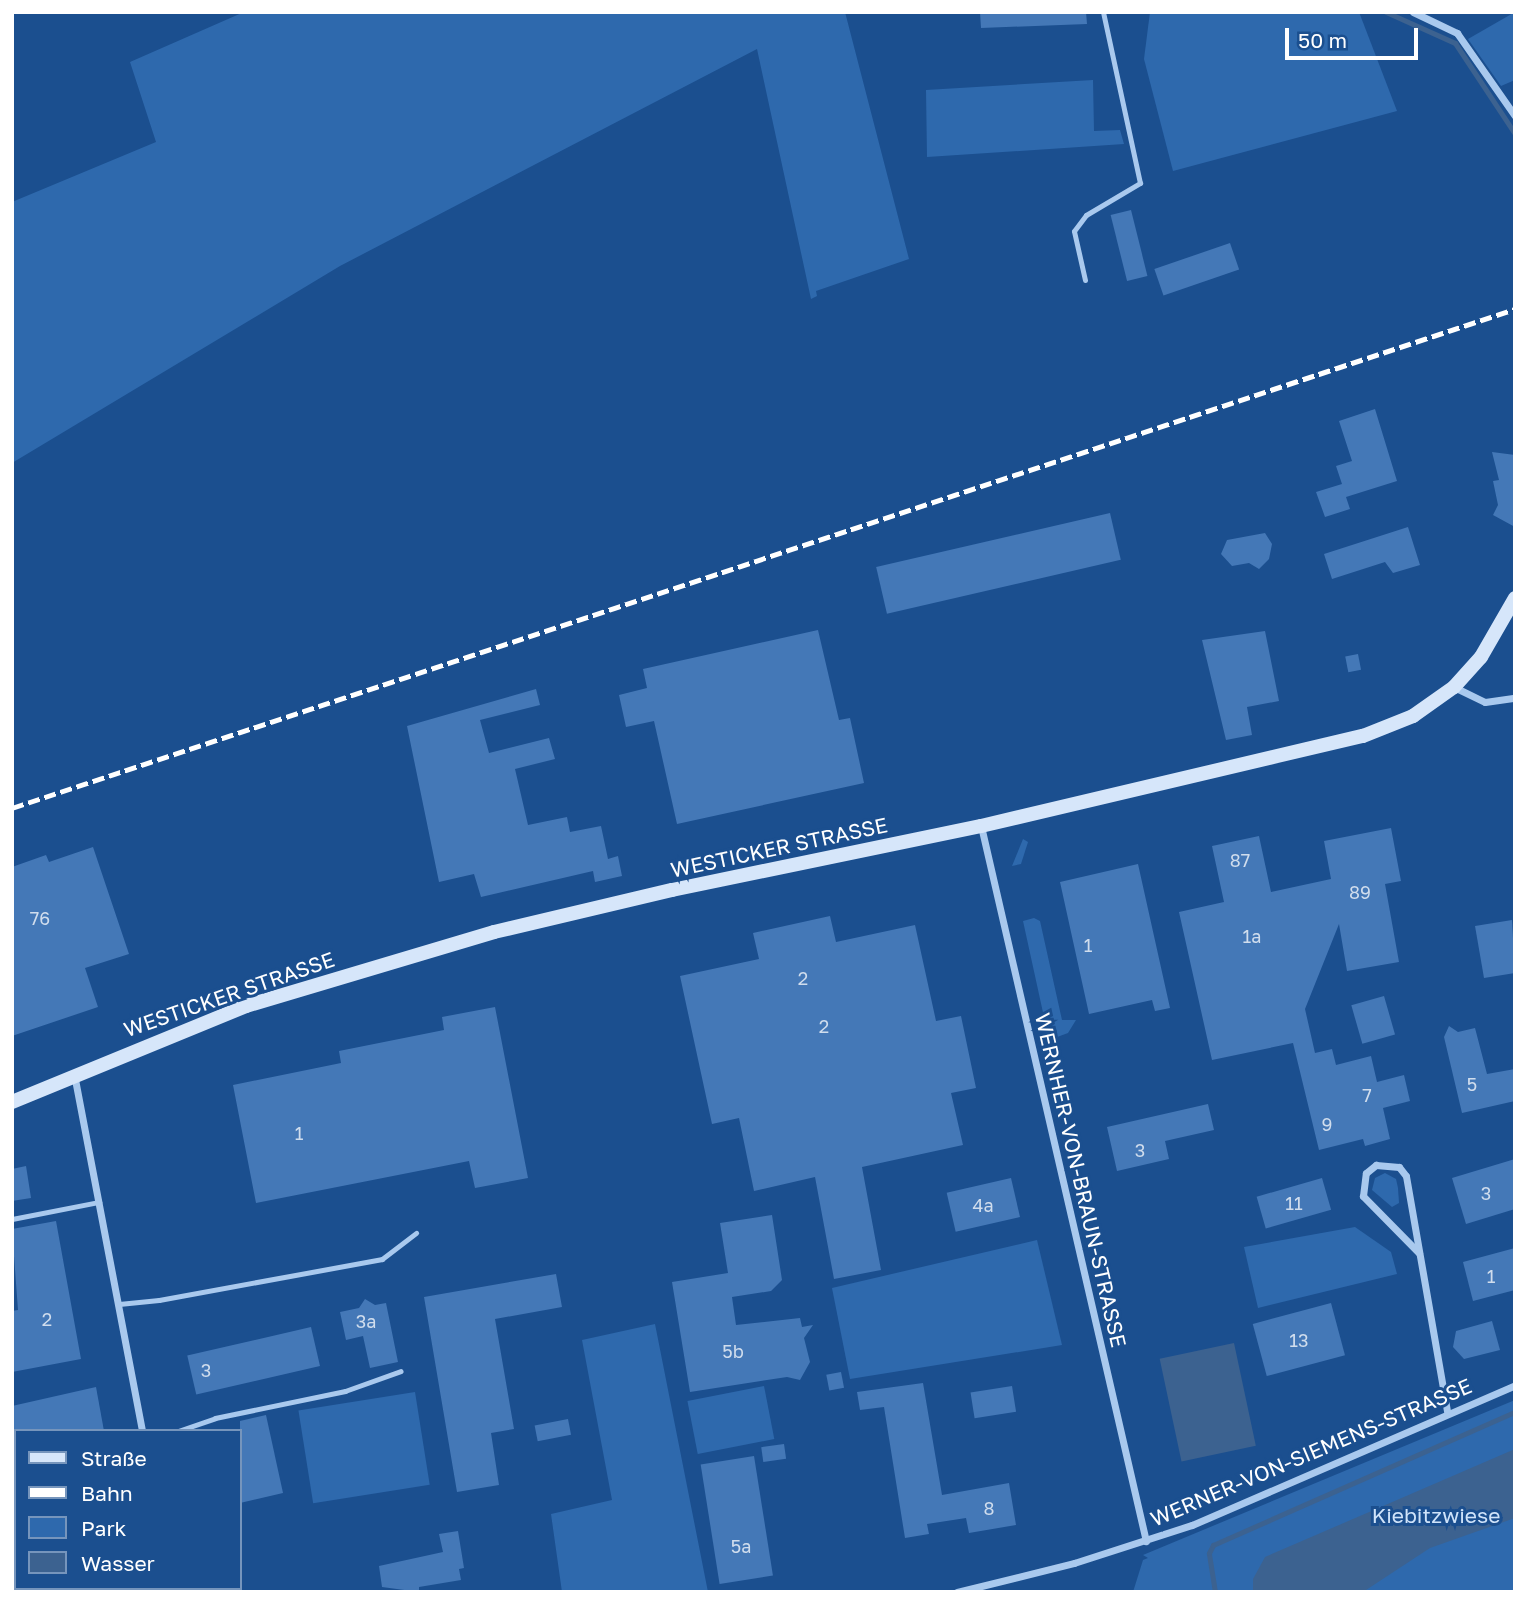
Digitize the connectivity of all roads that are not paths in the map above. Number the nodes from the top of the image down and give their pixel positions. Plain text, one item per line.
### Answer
1 (1102, 12) edge
2 (1413, 12) edge
3 (1515, 116) edge
4 (1085, 280) dead end
5 (1515, 598) edge
6 (1454, 687) junction
7 (1515, 698) edge
8 (981, 826) junction
9 (74, 1073) junction
10 (12, 1102) edge
11 (99, 1202) junction
12 (12, 1219) edge
13 (416, 1233) dead end
14 (1419, 1253) junction
15 (119, 1304) junction
16 (401, 1371) dead end
17 (1515, 1385) edge
18 (1447, 1412) junction
19 (142, 1429) edge
20 (184, 1429) edge
21 (1146, 1541) junction
22 (957, 1592) edge

1 - 4 lane
2 - 3 street
5 - 6 main road, WESTICKER STRASSE
6 - 7 street
6 - 8 main road, WESTICKER STRASSE
8 - 9 main road, WESTICKER STRASSE
8 - 21 street, WERNHER-VON-BRAUN-STRASSE
9 - 10 main road, WESTICKER STRASSE
9 - 11 street
11 - 12 lane
11 - 15 street
13 - 15 lane
14 - 14 street
14 - 18 street
15 - 19 street
16 - 20 lane
17 - 18 street, WERNER-VON-SIEMENS-STRASSE
18 - 21 street, WERNER-VON-SIEMENS-STRASSE
21 - 22 street, WERNER-VON-SIEMENS-STRASSE

